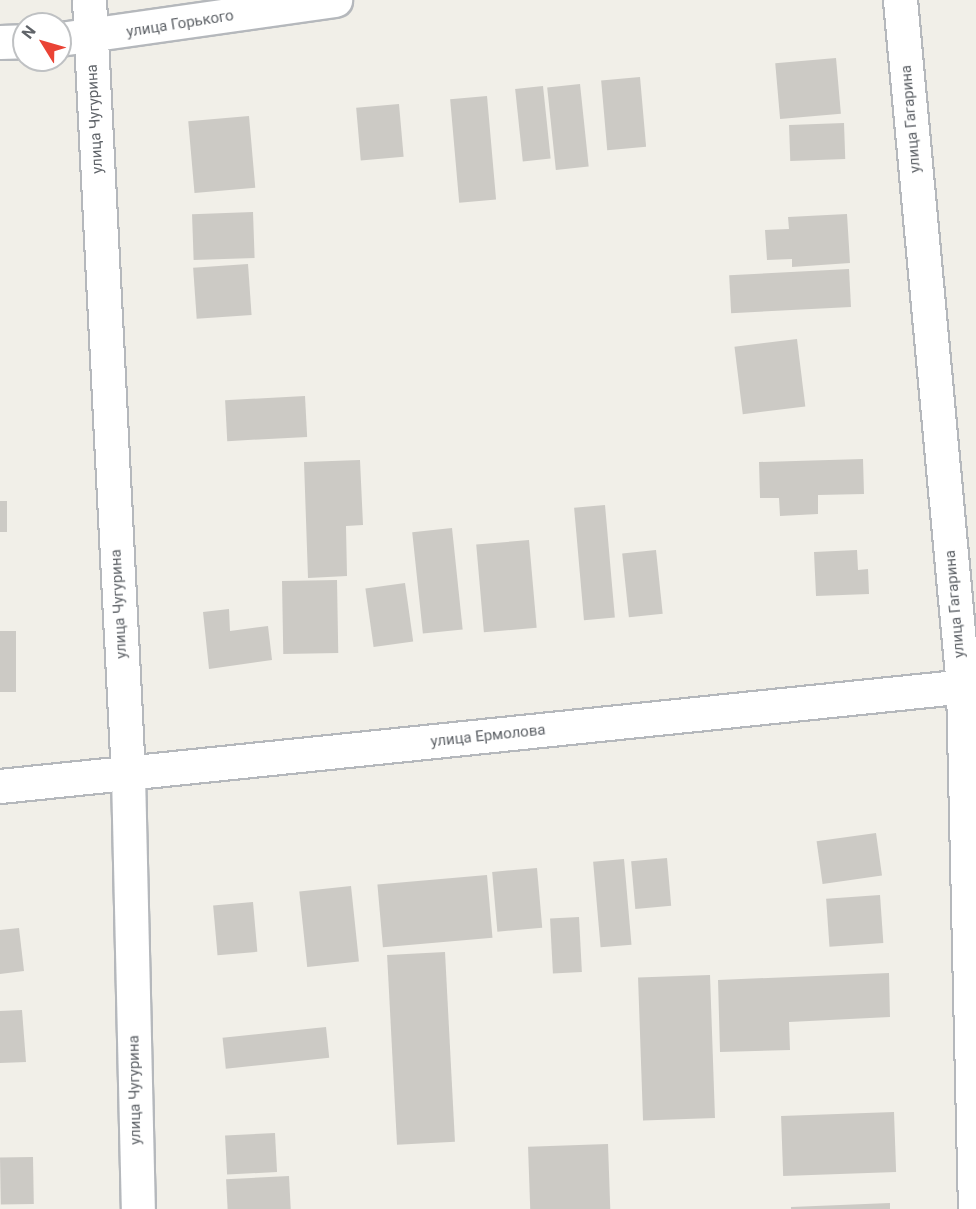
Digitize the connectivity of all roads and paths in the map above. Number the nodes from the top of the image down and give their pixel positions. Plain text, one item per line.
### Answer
1 (89, 0) edge
2 (335, 0) edge
3 (900, 0) edge
4 (75, 38) edge
5 (969, 685) edge
6 (128, 774) junction
7 (0, 786) edge
8 (138, 1209) edge
9 (975, 1209) edge

1 - 4 street, улица Чугурина
2 - 4 street, улица Горького
3 - 5 street, улица Гагарина
4 - 6 street, улица Чугурина
5 - 6 street, улица Ермолова
5 - 9 street, улица Гагарина
6 - 7 street, улица Ермолова
6 - 8 street, улица Чугурина

